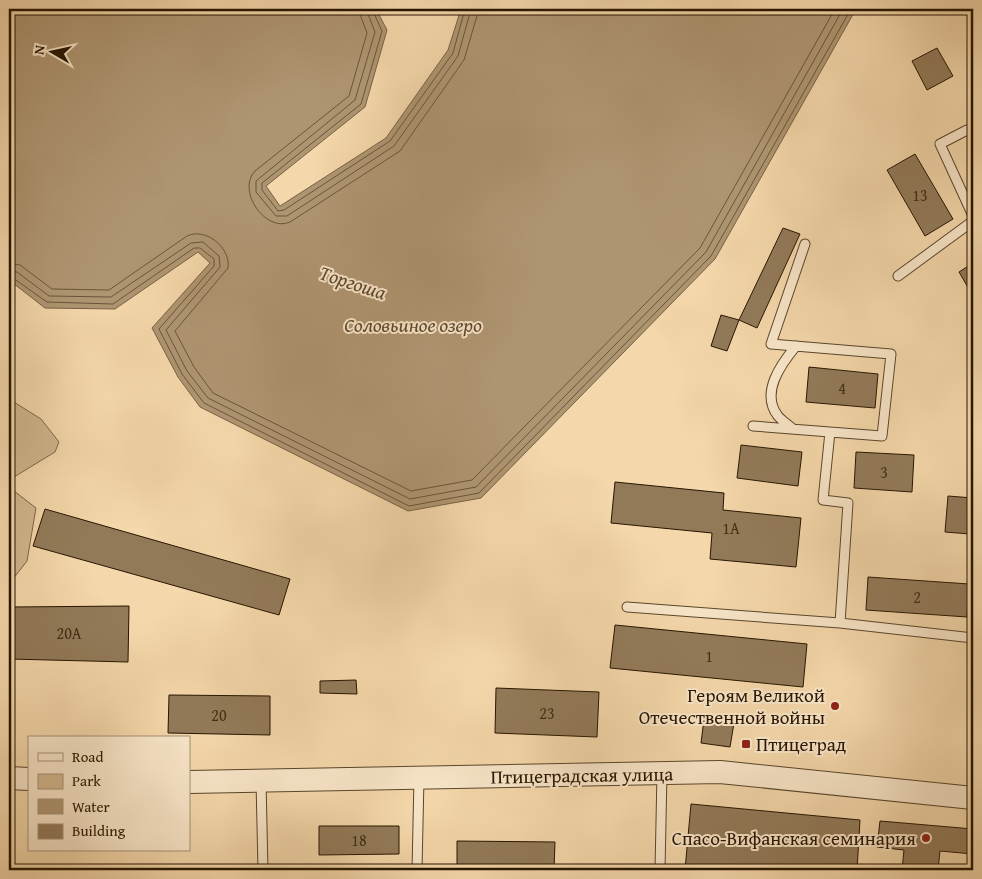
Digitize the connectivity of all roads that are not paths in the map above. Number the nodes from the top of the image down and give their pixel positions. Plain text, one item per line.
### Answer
1 (973, 131) edge
2 (973, 216) edge
3 (973, 221) edge
4 (805, 244) dead end
5 (898, 276) dead end
6 (796, 346) junction
7 (753, 426) dead end
8 (793, 429) junction
9 (830, 432) junction
10 (627, 607) dead end
11 (840, 624) junction
12 (973, 638) edge
13 (662, 773) junction
14 (9, 778) edge
15 (419, 778) junction
16 (28, 779) edge
17 (261, 781) junction
18 (190, 782) edge
19 (973, 798) edge
20 (263, 870) edge
21 (418, 870) edge
22 (660, 870) edge

1 - 2 lane
3 - 5 lane
4 - 6 lane
6 - 8 lane
6 - 9 lane
7 - 8 lane
8 - 9 lane
9 - 11 lane
10 - 11 lane
11 - 12 lane
13 - 15 street, Птицеградская улица
13 - 19 street, Птицеградская улица
13 - 22 lane
14 - 16 street
15 - 17 street, Птицеградская улица
15 - 21 lane
17 - 18 street, Птицеградская улица
17 - 20 lane

